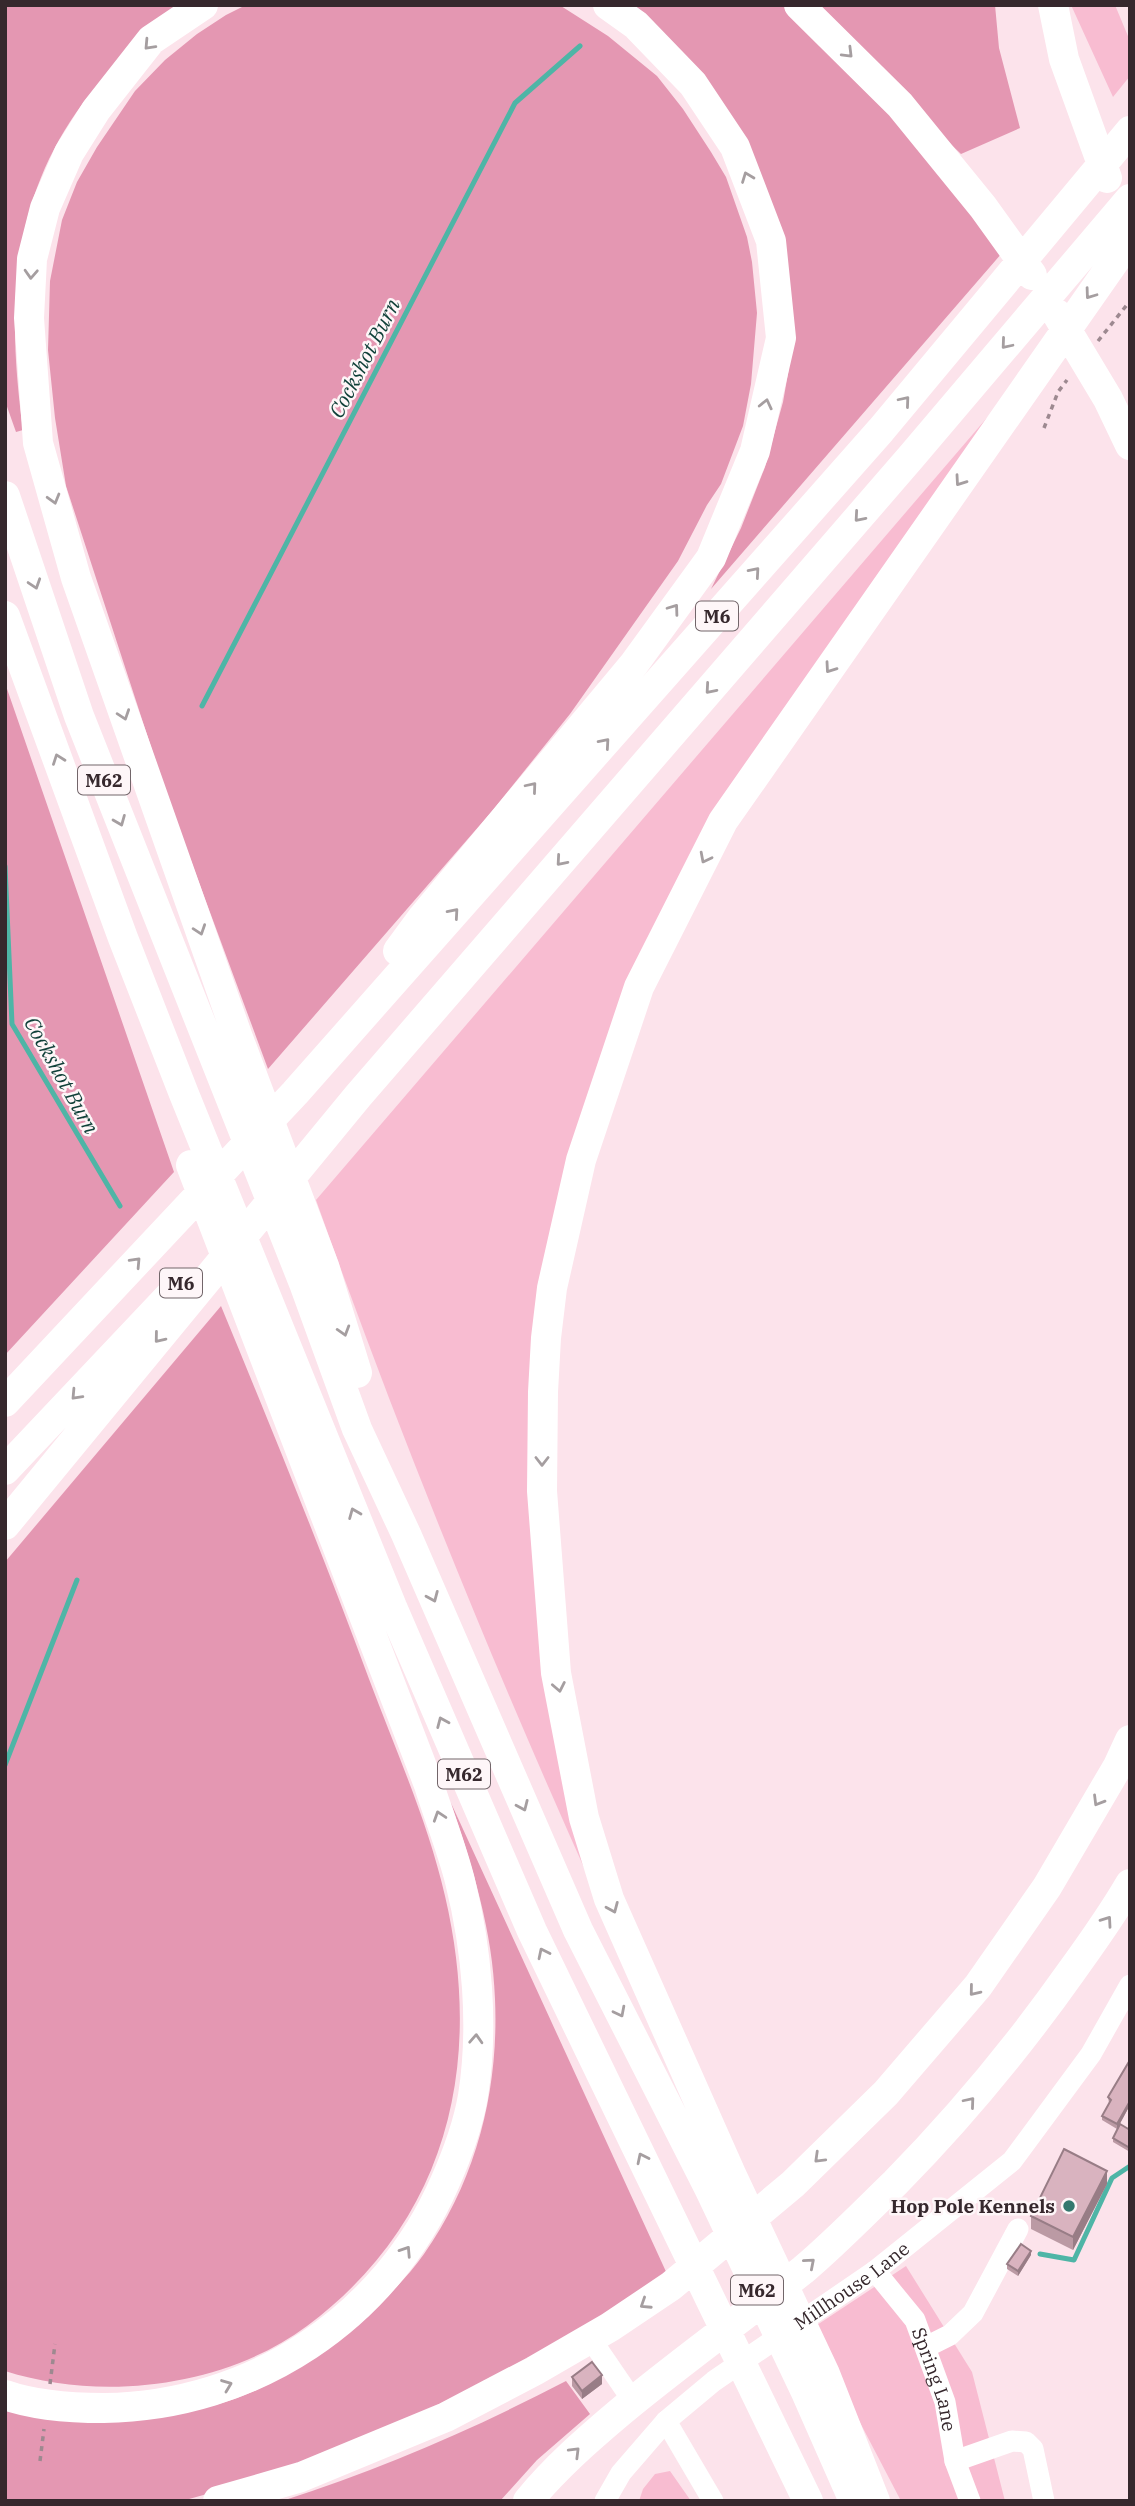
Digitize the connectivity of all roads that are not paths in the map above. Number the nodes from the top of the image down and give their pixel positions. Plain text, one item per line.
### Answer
1 (203, 5) edge
2 (608, 5) edge
3 (799, 5) edge
4 (1053, 5) edge
5 (1130, 131) edge
6 (1130, 199) edge
7 (1130, 238) edge
8 (1130, 445) edge
9 (5, 496) edge
10 (5, 616) edge
11 (295, 1093) junction
12 (358, 1096) junction
13 (315, 1276) junction
14 (266, 1329) junction
15 (5, 1402) edge
16 (5, 1470) edge
17 (5, 1525) edge
18 (1130, 1741) edge
19 (1130, 1884) edge
20 (1130, 1985) edge
21 (720, 2182) junction
22 (1018, 2229) dead end
23 (875, 2271) junction
24 (590, 2338) junction
25 (926, 2347) junction
26 (815, 2382) junction
27 (5, 2395) edge
28 (633, 2401) junction
29 (666, 2421) junction
30 (955, 2461) junction
31 (218, 2501) edge
32 (528, 2501) edge
33 (605, 2501) edge
34 (713, 2501) edge
35 (808, 2501) edge
36 (854, 2501) edge
37 (875, 2501) edge
38 (971, 2501) edge
39 (1044, 2501) edge

1 -> 13 highway
11 -> 2 highway
3 -> 8 highway
4 - 7 highway
11 -> 5 highway, M6
6 -> 12 highway, M6
7 -> 21 highway
9 -> 13 highway, M62
14 -> 10 highway, M62
15 -> 11 highway, M6
12 -> 16 highway, M6
12 -> 17 highway
13 -> 21 highway, M62
27 -> 14 highway
35 -> 14 highway, M62
18 -> 24 highway
28 -> 19 highway
20 - 23 street, Millhouse Lane
21 - 26 highway, M62
22 - 25 street
23 - 25 street, Spring Lane
23 - 29 street, Millhouse Lane
24 - 28 street
24 - 31 highway
25 - 30 street, Spring Lane
26 - 36 highway, M62
26 - 37 highway
32 -> 28 highway
29 - 33 street, Millhouse Lane
29 - 34 street
30 - 38 street, Spring Lane
30 - 39 street

